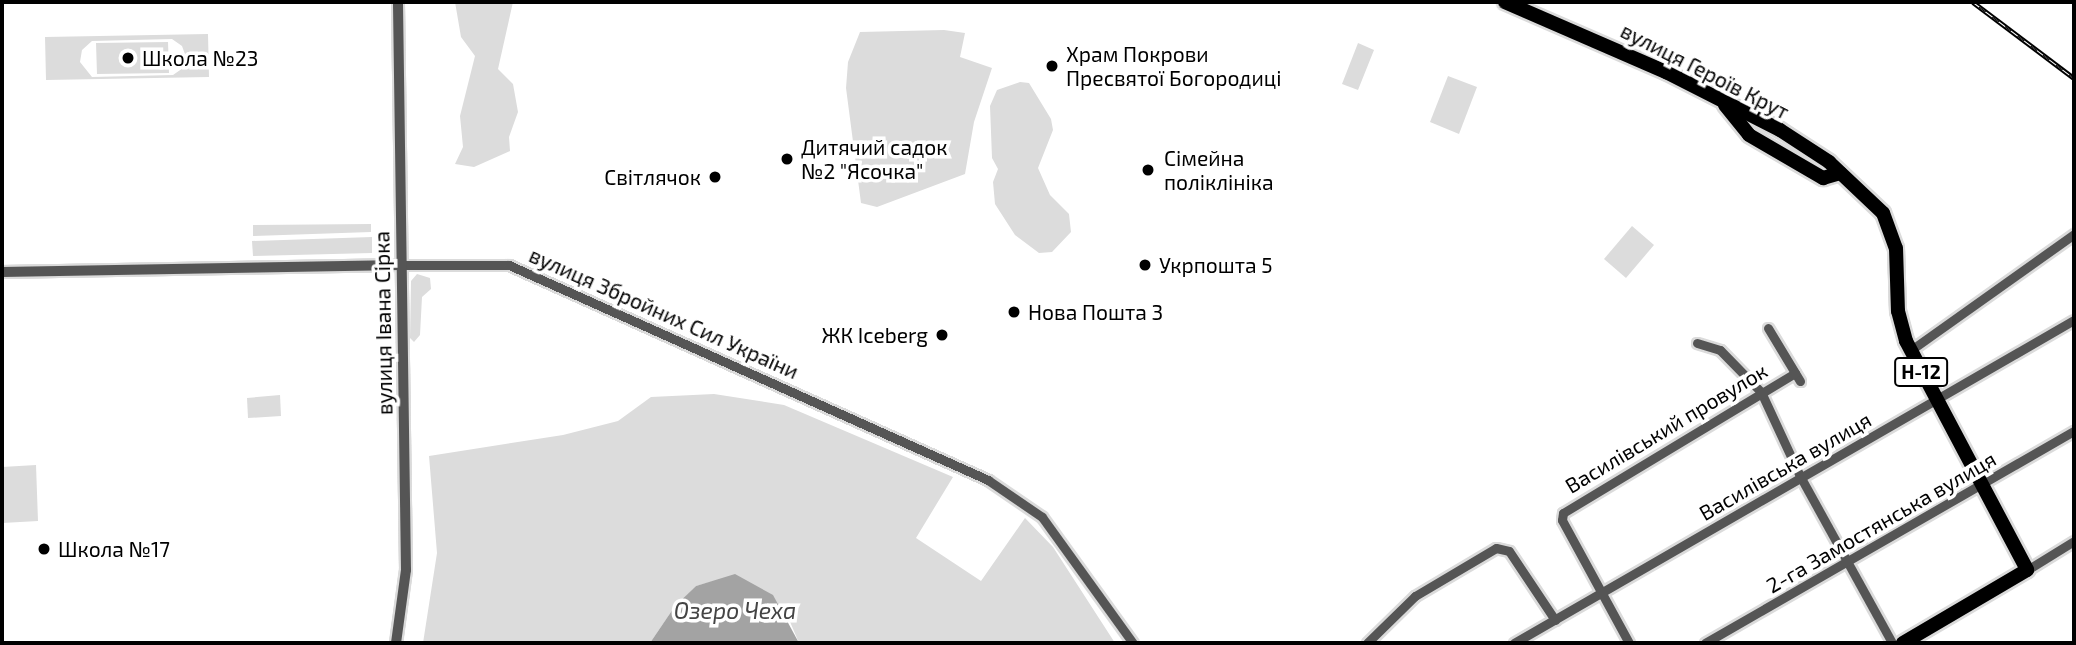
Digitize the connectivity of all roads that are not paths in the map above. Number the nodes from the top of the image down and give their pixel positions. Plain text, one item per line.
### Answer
1 (398, 2) edge
2 (1505, 2) edge
3 (2074, 234) edge
4 (401, 265) junction
5 (2, 272) edge
6 (2074, 320) edge
7 (1768, 328) dead end
8 (1697, 343) dead end
9 (1910, 350) junction
10 (1761, 392) junction
11 (1936, 400) junction
12 (2074, 431) edge
13 (1800, 476) junction
14 (1982, 484) junction
15 (2074, 541) edge
16 (1849, 561) junction
17 (2027, 569) junction
18 (1602, 593) junction
19 (1555, 620) junction
20 (396, 643) edge
21 (1133, 643) edge
22 (1367, 643) edge
23 (1514, 643) edge
24 (1629, 643) edge
25 (1705, 643) edge
26 (1892, 643) edge
27 (1903, 643) edge

1 - 4 street, вулиця Івана Сірка
2 - 9 main road, вулиця Героїв Крут / Н-12
3 - 9 street
4 - 5 street, вулиця Збройних Сил України
4 - 20 street, вулиця Івана Сірка
4 - 21 street, вулиця Збройних Сил України
6 - 11 street, Василівська вулиця
7 - 10 street, Василівський провулок
8 - 10 street
9 - 11 main road, Н-12
10 - 13 street
10 - 18 street, Василівський провулок
11 - 13 street, Василівська вулиця
11 - 14 main road, Н-12
12 - 14 street, 2-га Замостянська вулиця
13 - 16 street
13 - 18 street, Василівська вулиця
14 - 16 street, 2-га Замостянська вулиця
14 - 17 main road, Н-12
15 - 17 street
16 - 25 street, 2-га Замостянська вулиця
16 - 26 street
17 - 27 main road
18 - 19 street, Василівська вулиця
18 - 24 street
19 - 22 street
19 - 23 street, Василівська вулиця

